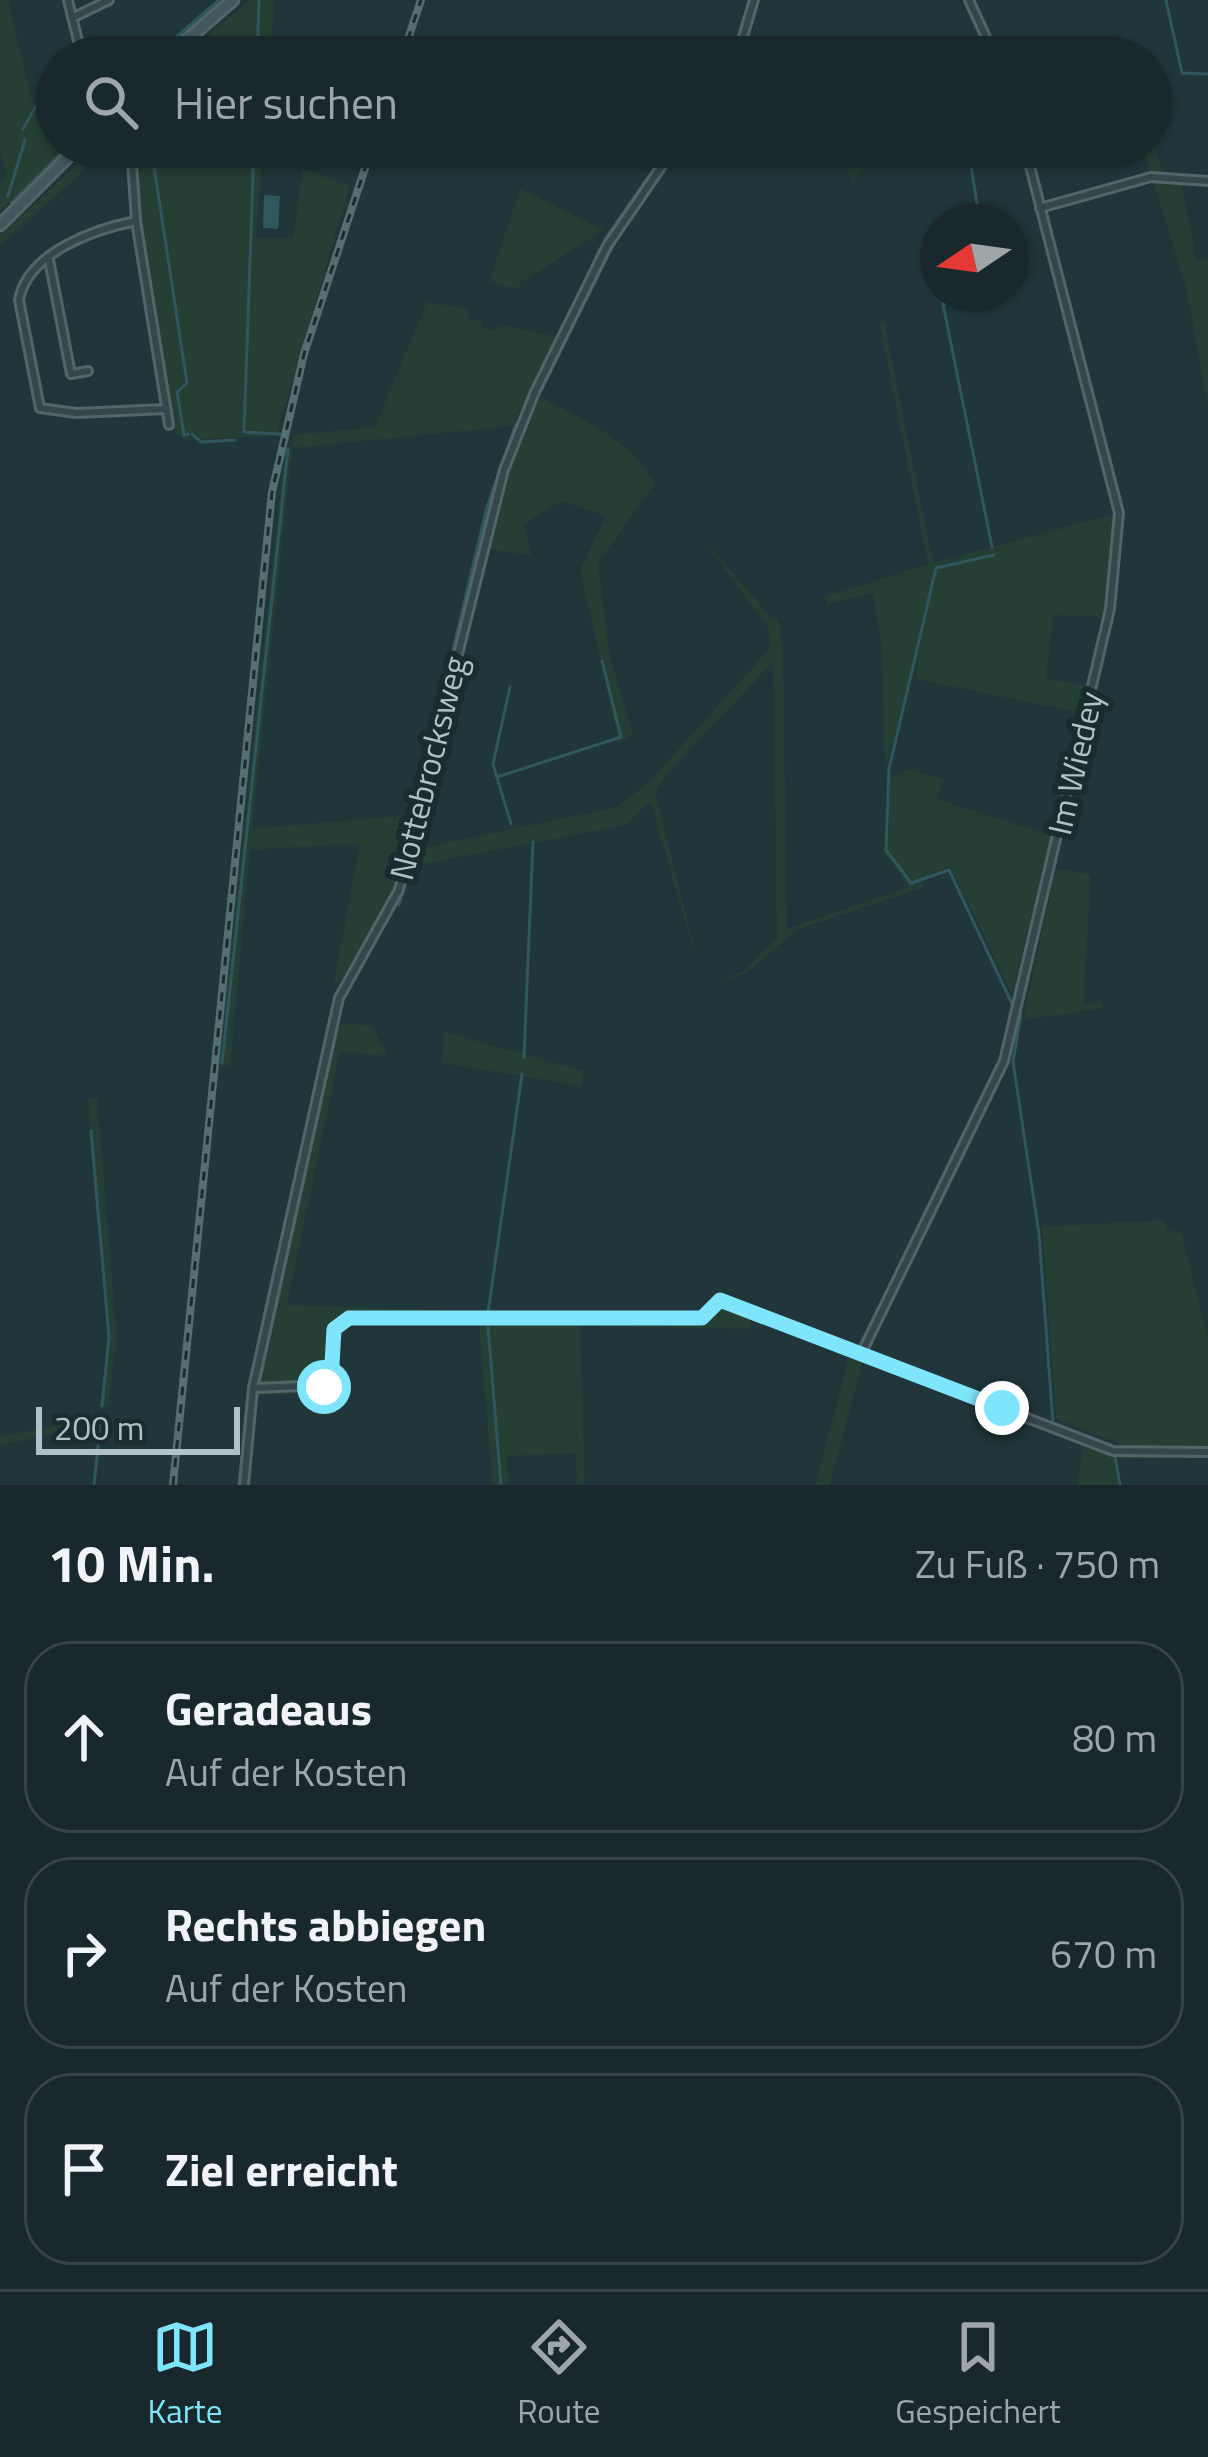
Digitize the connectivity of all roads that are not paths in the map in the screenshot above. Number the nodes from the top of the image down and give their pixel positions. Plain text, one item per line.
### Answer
1 (68, 0) edge
2 (109, 0) edge
3 (233, 0) edge
4 (754, 0) edge
5 (969, 0) edge
6 (72, 18) junction
7 (77, 36) edge
8 (191, 36) edge
9 (743, 36) edge
10 (985, 36) edge
11 (57, 168) edge
12 (132, 168) edge
13 (661, 168) edge
14 (1030, 168) edge
15 (1208, 181) edge
16 (1040, 208) junction
17 (136, 221) junction
18 (0, 225) edge
19 (49, 260) junction
20 (88, 370) dead end
21 (166, 409) junction
22 (169, 424) dead end
23 (860, 1354) junction
24 (254, 1388) junction
25 (1208, 1452) edge
26 (244, 1485) edge

1 - 6 street
2 - 6 street
3 - 8 main road
4 - 9 street
5 - 10 street
6 - 7 street
11 - 18 main road
12 - 17 street
13 - 24 street, Nottebrocksweg
14 - 16 street, Im Wiedey
15 - 16 street
16 - 23 street, Im Wiedey
17 - 19 street
17 - 21 street
19 - 20 street
19 - 21 street
21 - 22 street
23 - 24 street
23 - 25 street
24 - 26 street, Nottebrocksweg

